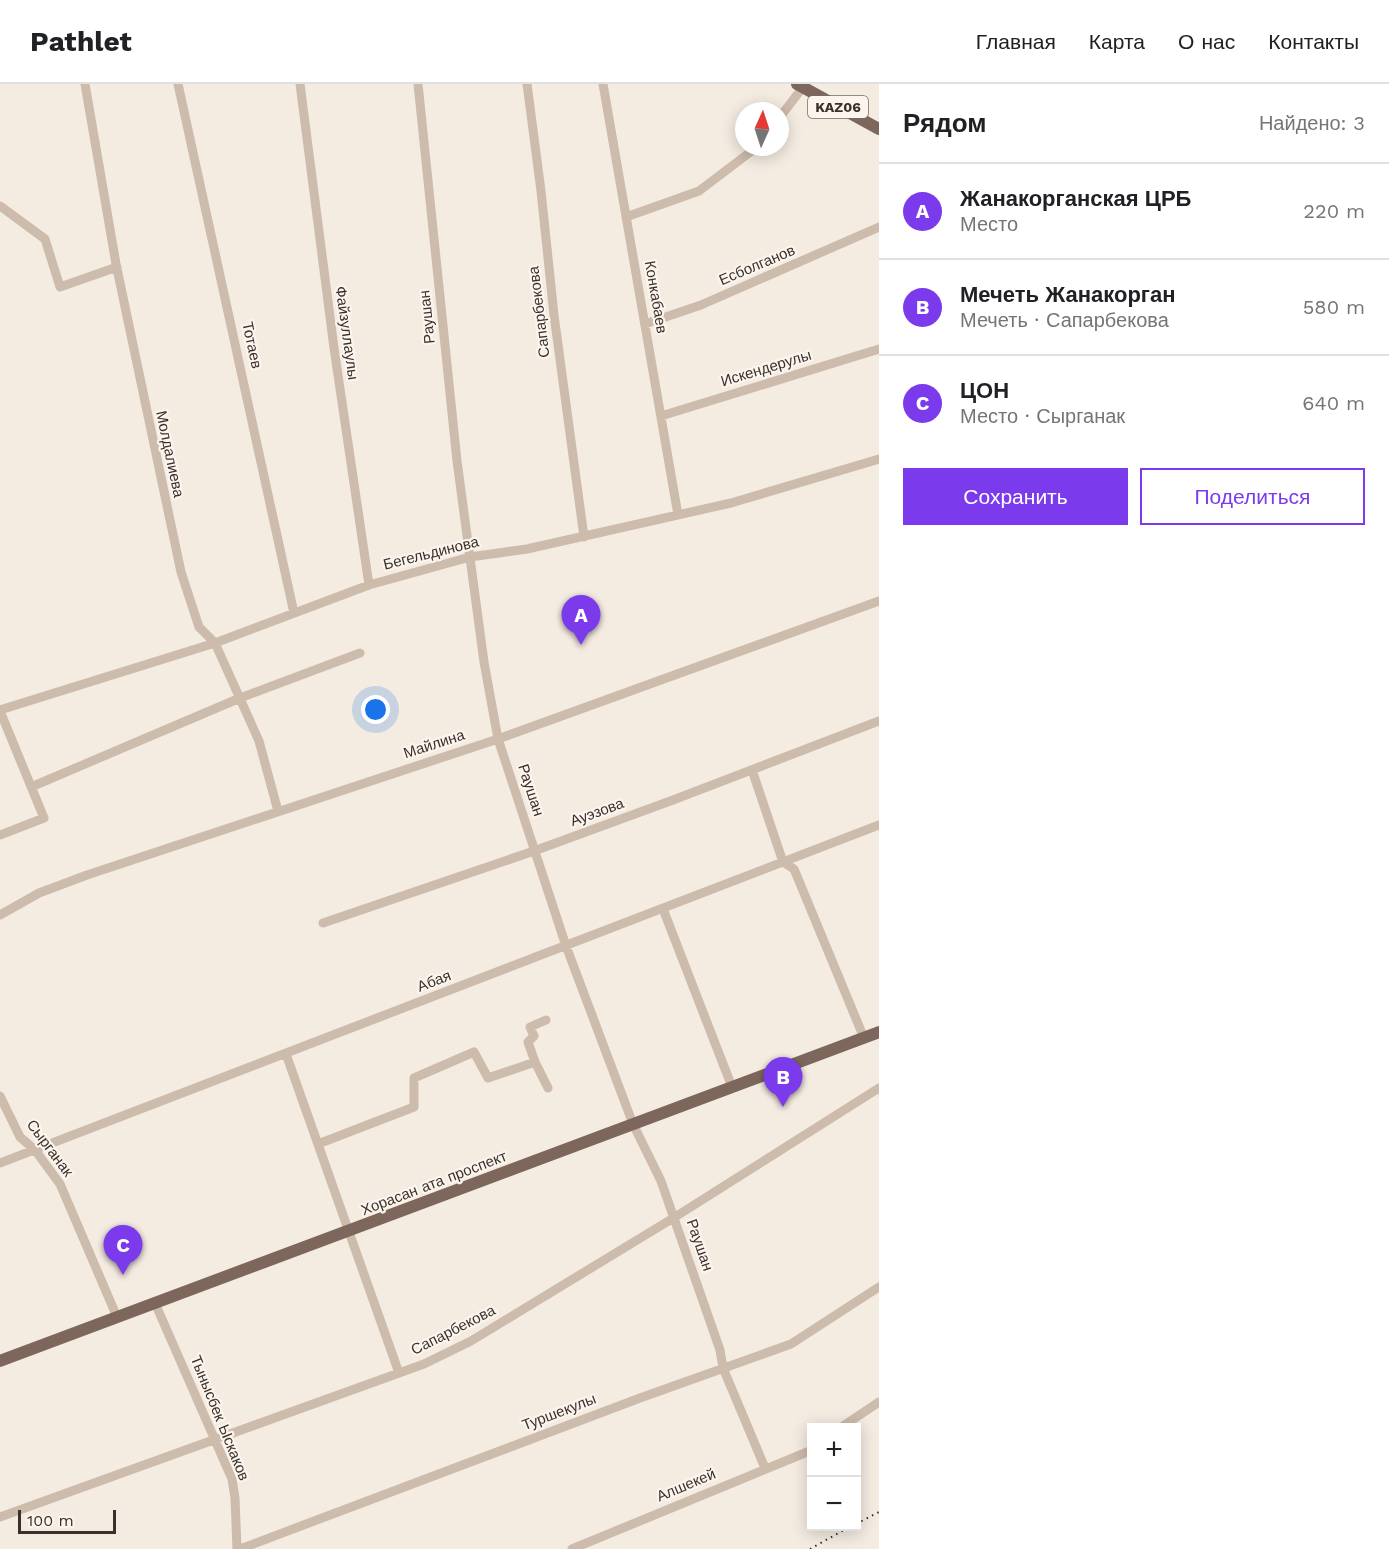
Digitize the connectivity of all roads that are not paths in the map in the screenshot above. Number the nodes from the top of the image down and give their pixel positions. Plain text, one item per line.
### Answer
1 (85, 84) edge
2 (178, 84) edge
3 (300, 84) edge
4 (418, 84) edge
5 (527, 84) edge
6 (603, 84) edge
7 (800, 86) edge
8 (789, 103) edge
9 (878, 127) edge
10 (745, 156) edge
11 (0, 206) edge
12 (626, 217) junction
13 (879, 227) edge
14 (117, 267) junction
15 (645, 324) junction
16 (879, 349) edge
17 (661, 416) junction
18 (879, 459) edge
19 (678, 515) junction
20 (584, 537) junction
21 (470, 557) junction
22 (369, 585) junction
23 (879, 601) edge
24 (294, 613) junction
25 (215, 643) junction
26 (360, 653) dead end
27 (240, 698) junction
28 (0, 710) edge
29 (879, 721) edge
30 (498, 738) junction
31 (752, 770) junction
32 (31, 787) junction
33 (278, 812) junction
34 (879, 825) edge
35 (0, 835) edge
36 (534, 850) junction
37 (783, 862) junction
38 (663, 909) junction
39 (0, 915) edge
40 (322, 923) dead end
41 (566, 946) junction
42 (546, 1020) dead end
43 (879, 1032) edge
44 (864, 1038) junction
45 (286, 1054) junction
46 (535, 1062) junction
47 (732, 1087) junction
48 (548, 1088) dead end
49 (879, 1088) edge
50 (0, 1096) edge
51 (633, 1124) junction
52 (318, 1144) junction
53 (35, 1150) junction
54 (0, 1163) edge
55 (675, 1217) junction
56 (350, 1230) junction
57 (879, 1287) edge
58 (155, 1303) junction
59 (117, 1317) junction
60 (0, 1361) edge
61 (723, 1368) junction
62 (399, 1373) junction
63 (879, 1402) edge
64 (848, 1423) edge
65 (214, 1440) junction
66 (807, 1452) edge
67 (765, 1468) junction
68 (0, 1517) edge
69 (238, 1549) edge
70 (572, 1549) edge

1 - 14 street, Молдалиева
2 - 24 street, Тотаев
3 - 22 street, Файзуллаулы
4 - 21 street, Раушан
5 - 20 street, Сапарбекова
6 - 12 street, Конкабаев
7 - 8 street
7 - 9 main road, KAZ06
10 - 12 street
11 - 14 street
12 - 15 street, Конкабаев
13 - 15 street, Есболганов
14 - 25 street, Молдалиева
15 - 17 street, Конкабаев
16 - 17 street, Искендерулы
17 - 19 street, Конкабаев
18 - 19 street, Бегельдинова
19 - 20 street, Бегельдинова
20 - 21 street, Бегельдинова
21 - 22 street, Бегельдинова
21 - 30 street, Раушан
22 - 24 street, Бегельдинова
23 - 30 street, Майлина
24 - 25 street, Бегельдинова
25 - 27 street, Молдалиева
25 - 28 street, Бегельдинова
26 - 27 street
27 - 32 street
27 - 33 street, Молдалиева
28 - 32 street, Бегельдинова
29 - 31 street, Ауэзова
30 - 33 street, Майлина
30 - 36 street, Раушан
31 - 36 street, Ауэзова
31 - 37 street
32 - 35 street, Бегельдинова
33 - 39 street, Майлина
34 - 37 street, Абая
36 - 40 street, Ауэзова
36 - 41 street, Раушан
37 - 38 street, Абая
37 - 44 street
38 - 41 street, Абая
38 - 47 street
41 - 45 street, Абая
41 - 51 street, Раушан
42 - 46 street
43 - 44 main road, Хорасан ата проспект
44 - 47 main road, Хорасан ата проспект
45 - 52 street
45 - 53 street, Абая
46 - 48 street
46 - 52 street
47 - 51 main road, Хорасан ата проспект
49 - 55 street, Сапарбекова
50 - 53 street, Сырганак
51 - 55 street, Раушан
51 - 56 main road, Хорасан ата проспект
52 - 56 street
53 - 54 street, Абая
53 - 59 street, Сырганак
55 - 61 street, Раушан
55 - 62 street, Сапарбекова
56 - 58 main road, Хорасан ата проспект
56 - 62 street
57 - 61 street, Туршекулы
58 - 59 main road, Хорасан ата проспект
58 - 65 street, Тынысбек Ыскаков
59 - 60 main road, Хорасан ата проспект
61 - 67 street, Раушан
61 - 69 street, Туршекулы
62 - 65 street, Сапарбекова
63 - 64 street
65 - 68 street, Сапарбекова
65 - 69 street, Тынысбек Ыскаков
66 - 67 street, Алшекей
67 - 70 street, Алшекей

